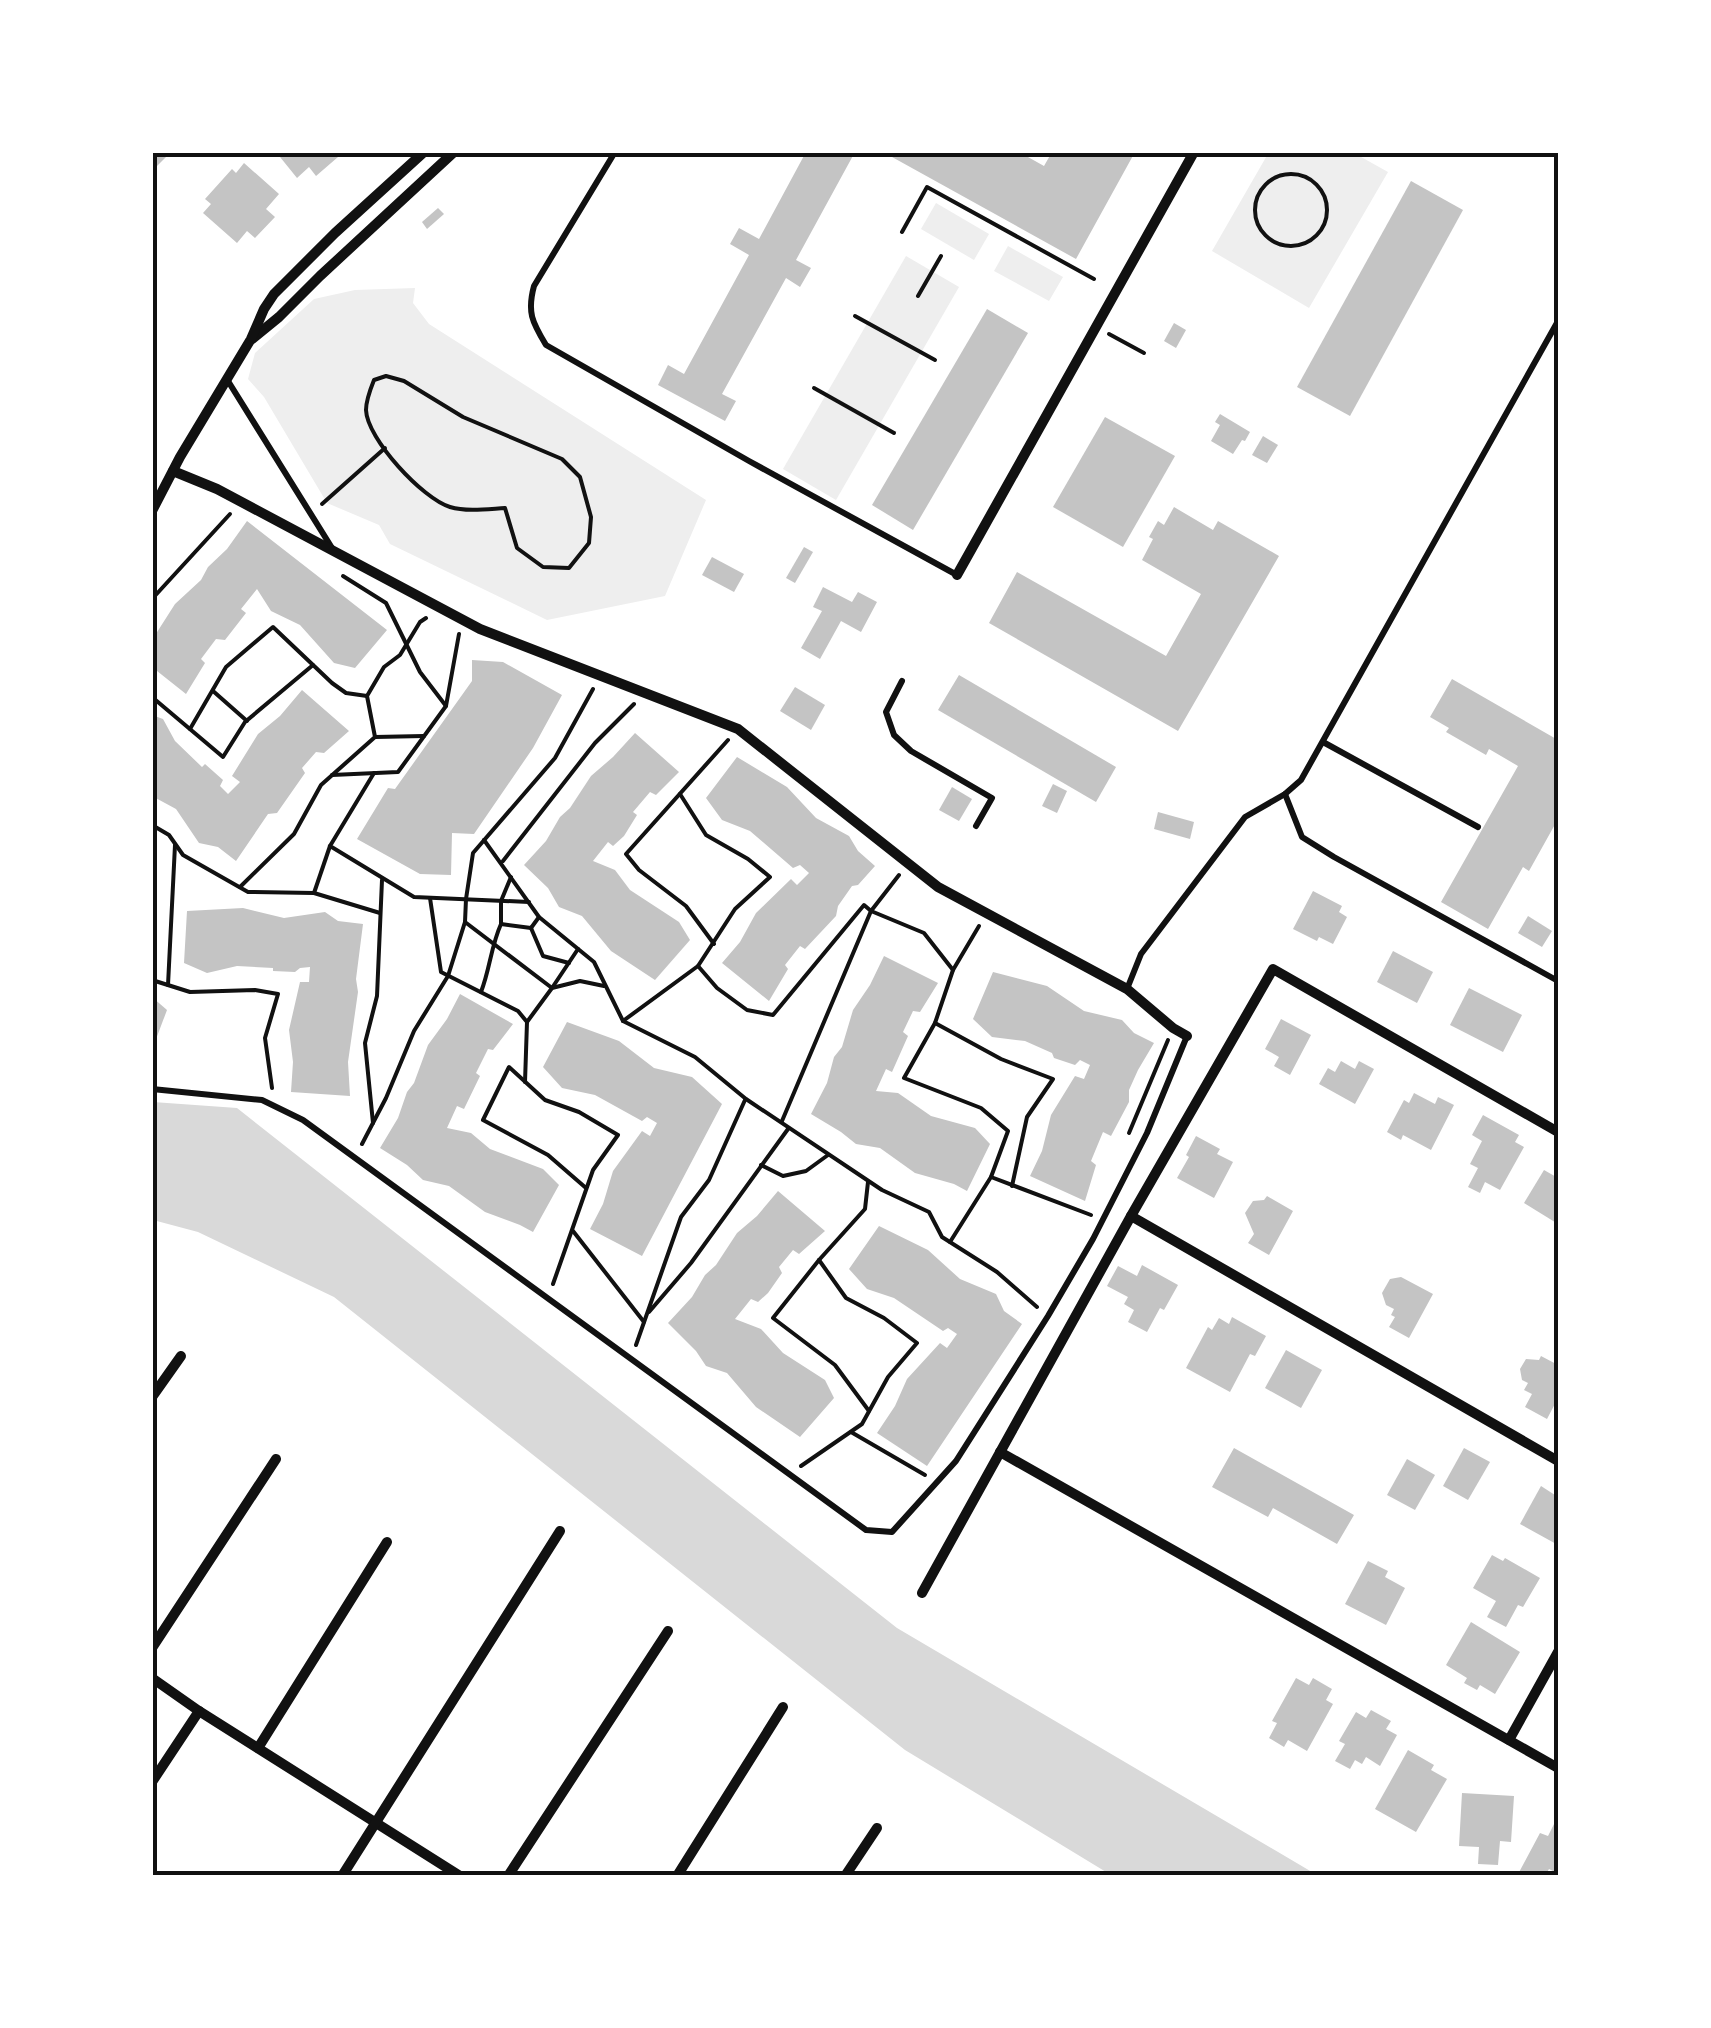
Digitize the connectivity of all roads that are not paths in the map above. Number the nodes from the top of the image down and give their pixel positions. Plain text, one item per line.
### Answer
1 (424, 152) edge
2 (454, 152) edge
3 (616, 152) edge
4 (1194, 152) edge
5 (1558, 321) edge
6 (251, 339) junction
7 (227, 380) junction
8 (173, 471) junction
9 (152, 511) edge
10 (334, 552) junction
11 (957, 575) joint
12 (902, 681) dead end
13 (1323, 742) junction
14 (1285, 794) junction
15 (976, 826) dead end
16 (1478, 827) dead end
17 (1558, 982) edge
18 (1126, 988) junction
19 (1188, 1036) joint
20 (152, 1090) edge
21 (1558, 1132) edge
22 (1131, 1216) junction
23 (181, 1356) dead end
24 (152, 1397) edge
25 (1000, 1452) junction
26 (276, 1459) dead end
27 (1558, 1461) edge
28 (560, 1531) dead end
29 (387, 1542) dead end
30 (922, 1594) dead end
31 (668, 1631) dead end
32 (152, 1648) edge
33 (1558, 1652) edge
34 (152, 1678) edge
35 (784, 1707) dead end
36 (199, 1711) junction
37 (1509, 1740) junction
38 (258, 1748) junction
39 (1558, 1768) edge
40 (152, 1782) edge
41 (376, 1822) junction
42 (877, 1828) dead end
43 (342, 1876) edge
44 (460, 1876) edge
45 (508, 1876) edge
46 (677, 1876) edge
47 (846, 1876) edge

1 - 6 street
2 - 6 street
3 - 11 lane
4 - 11 street
5 - 13 lane
6 - 7 street
7 - 8 street
7 - 10 lane
8 - 9 street
8 - 10 street
10 - 18 street
12 - 15 lane
13 - 14 lane
13 - 16 lane
14 - 17 lane
14 - 18 lane
18 - 19 street
19 - 20 lane
21 - 22 street
22 - 25 street
22 - 27 street
23 - 24 street
25 - 30 street
25 - 37 street
26 - 32 street
28 - 41 street
29 - 38 street
31 - 45 street
33 - 37 street
34 - 36 street
35 - 46 street
36 - 38 street
36 - 40 street
37 - 39 street
38 - 41 street
41 - 43 street
41 - 44 street
42 - 47 street

